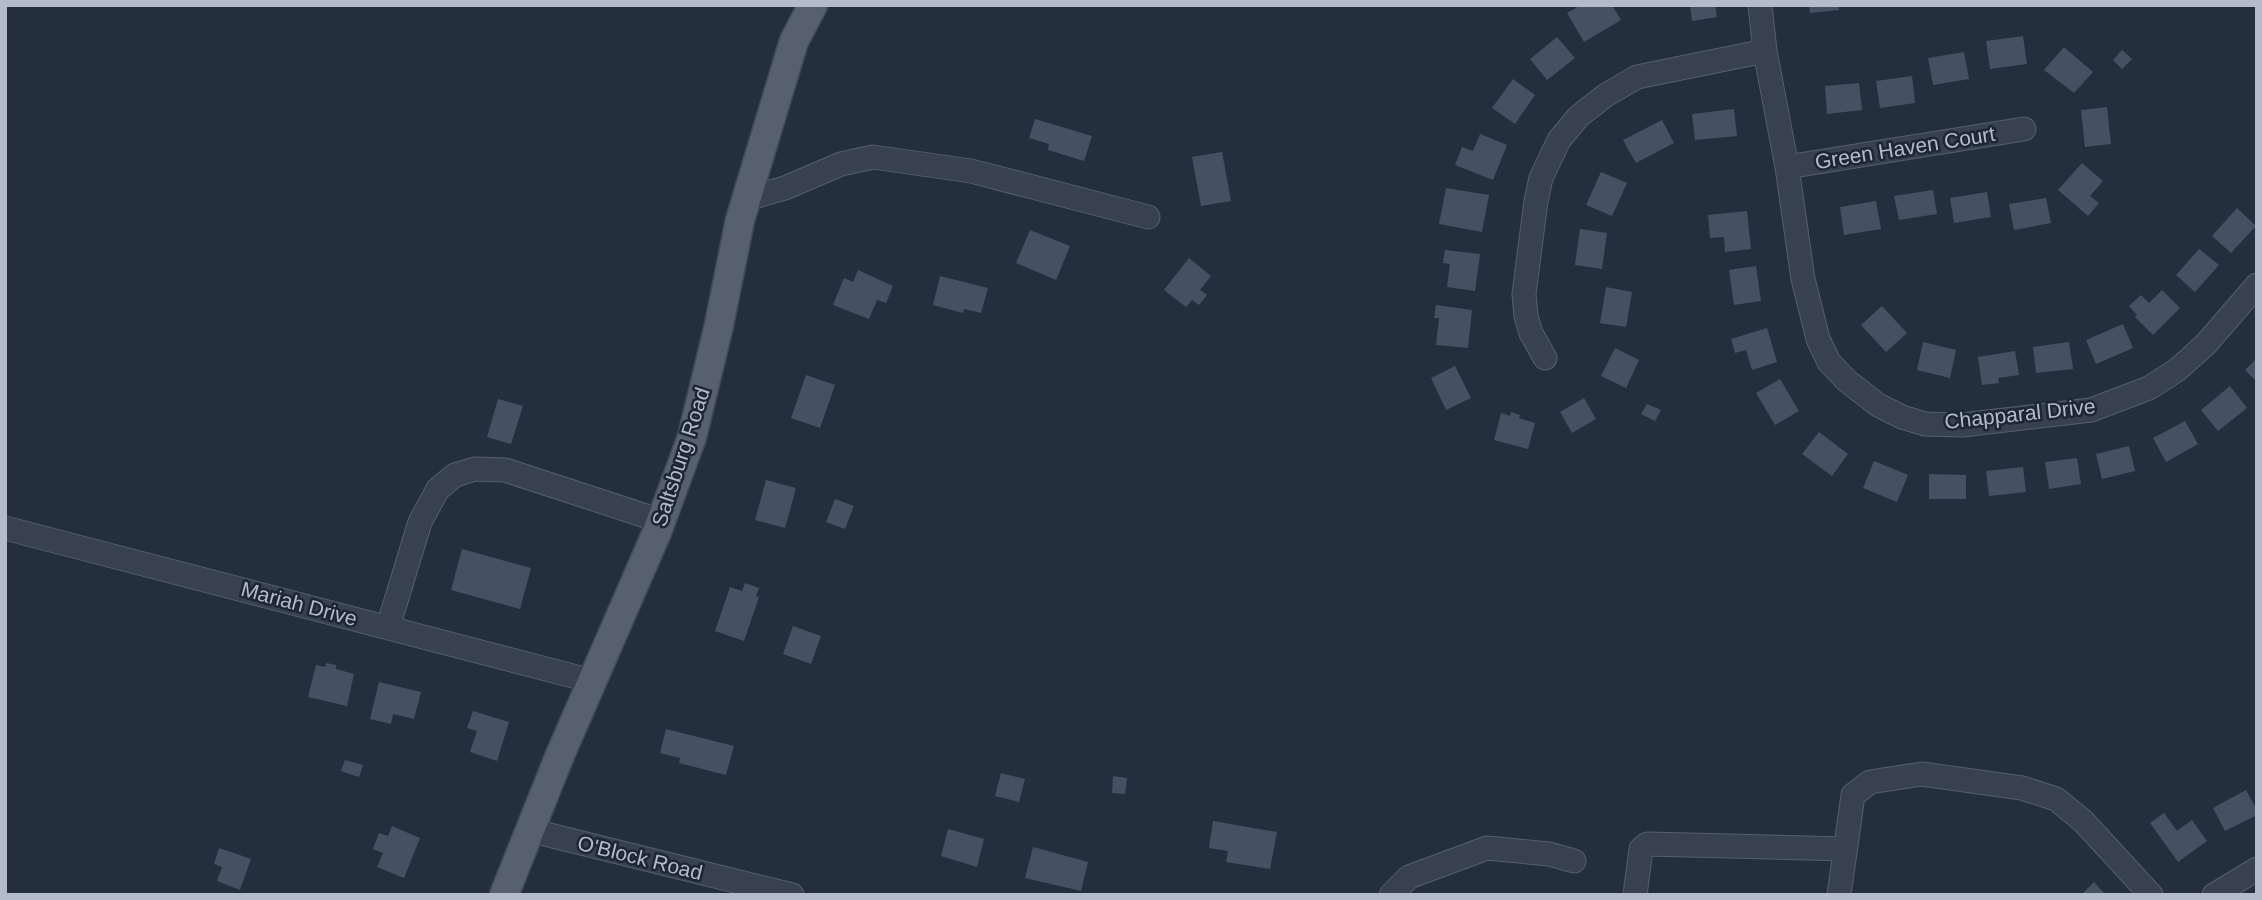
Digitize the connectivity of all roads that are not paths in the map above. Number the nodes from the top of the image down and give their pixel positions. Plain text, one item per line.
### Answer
1 (813, 5) edge
2 (1760, 5) edge
3 (1765, 51) junction
4 (2024, 129) dead end
5 (1787, 167) junction
6 (746, 199) junction
7 (1148, 217) dead end
8 (2257, 285) edge
9 (1545, 358) dead end
10 (661, 522) junction
11 (5, 528) edge
12 (388, 627) junction
13 (593, 681) junction
14 (529, 830) junction
15 (1845, 849) junction
16 (1574, 861) dead end
17 (2257, 869) edge
18 (504, 895) edge
19 (792, 895) edge
20 (1391, 895) edge
21 (1635, 895) edge
22 (1839, 895) edge
23 (2151, 895) edge
24 (2214, 895) edge

1 - 6 main road, Saltsburg Road
2 - 3 street, Chapparal Drive
3 - 5 street, Chapparal Drive
3 - 9 street
4 - 5 street, Green Haven Court
5 - 8 street, Chapparal Drive
6 - 7 street
6 - 10 main road, Saltsburg Road
10 - 12 street
10 - 13 main road, Saltsburg Road
11 - 12 street, Mariah Drive
12 - 13 street, Mariah Drive
13 - 14 main road, Saltsburg Road
14 - 18 main road, Saltsburg Road
14 - 19 street, O'Block Road
15 - 21 street
15 - 22 street
15 - 23 street
16 - 20 street
17 - 24 street

